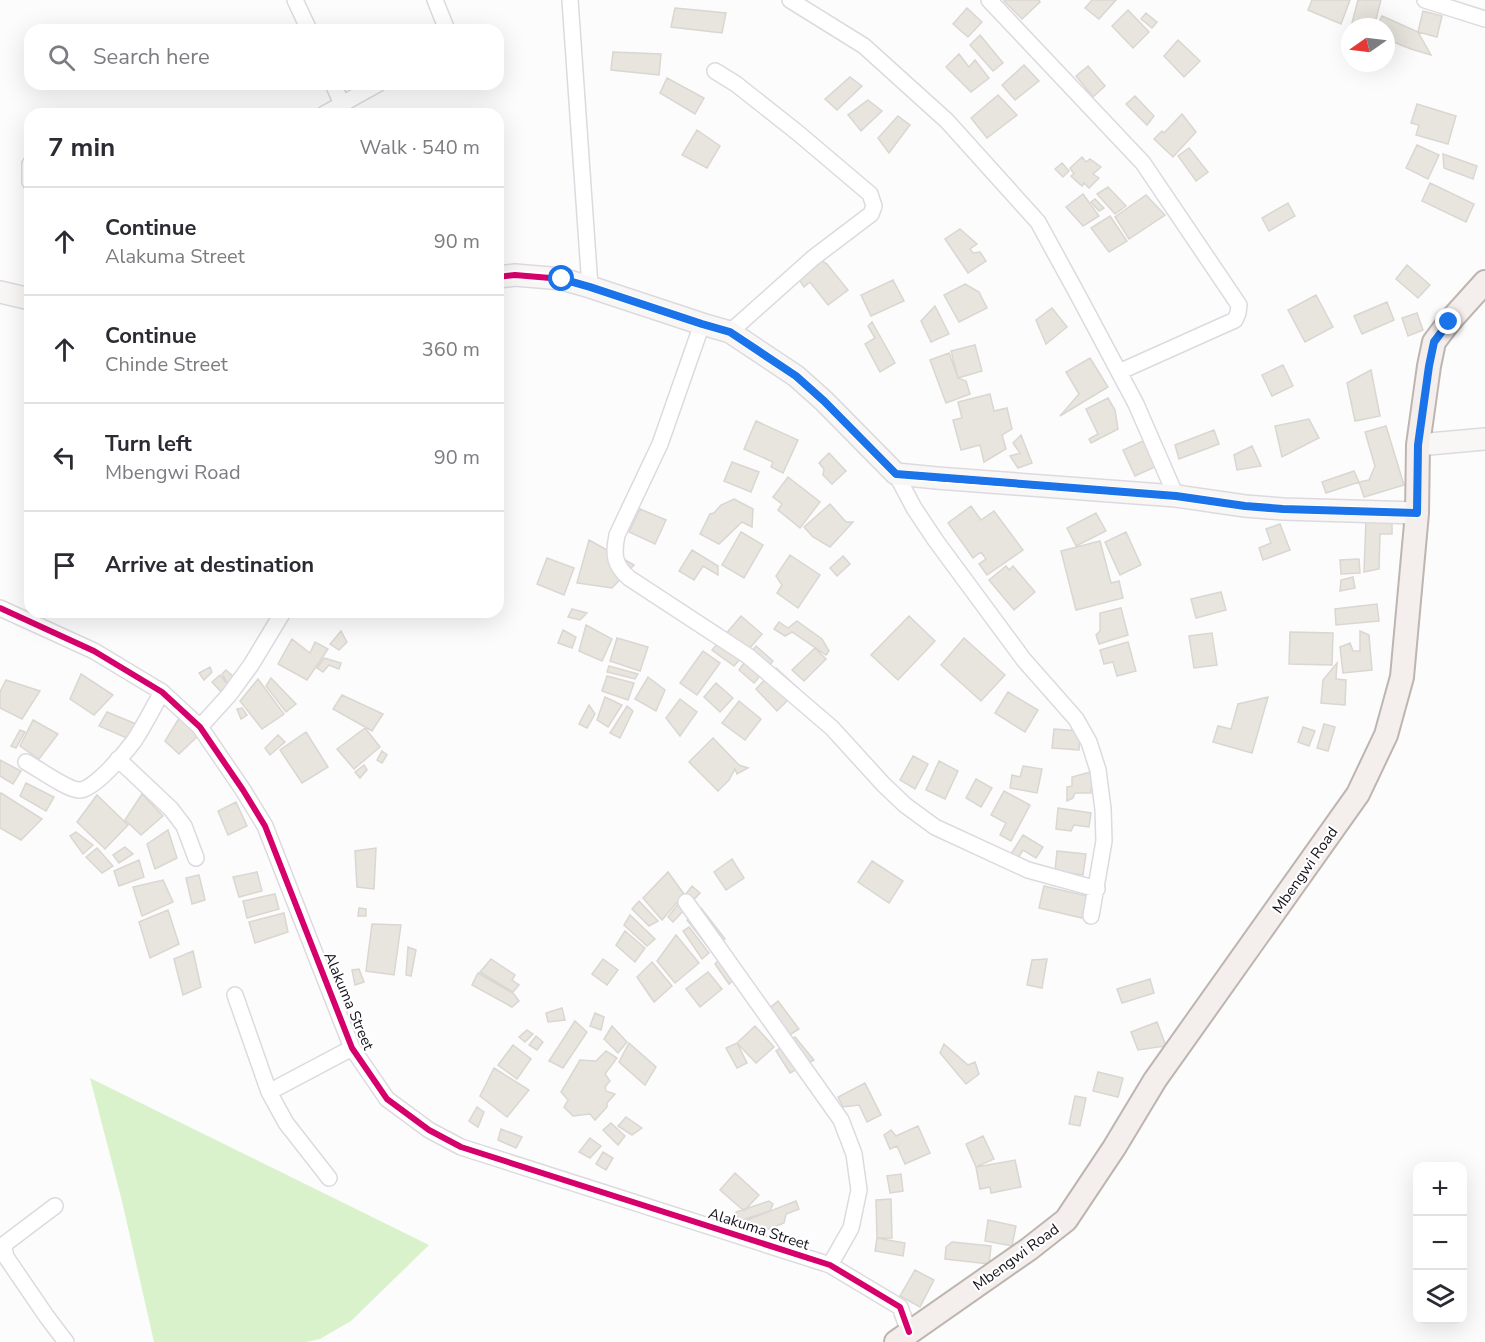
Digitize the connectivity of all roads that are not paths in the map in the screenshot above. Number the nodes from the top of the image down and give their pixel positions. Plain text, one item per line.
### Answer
1 (295, 0) edge
2 (435, 0) edge
3 (570, 0) edge
4 (790, 0) edge
5 (989, 0) edge
6 (1425, 0) edge
7 (1485, 19) edge
8 (306, 24) edge
9 (445, 24) edge
10 (715, 71) dead end
11 (336, 90) edge
12 (367, 90) edge
13 (342, 104) junction
14 (335, 108) edge
15 (504, 276) edge
16 (1485, 282) edge
17 (590, 287) junction
18 (0, 292) edge
19 (24, 298) edge
20 (702, 324) junction
21 (730, 332) junction
22 (1119, 372) junction
23 (1485, 439) edge
24 (1418, 445) junction
25 (896, 474) junction
26 (1176, 496) junction
27 (1417, 513) junction
28 (0, 608) edge
29 (279, 618) edge
30 (162, 693) junction
31 (200, 728) junction
32 (118, 759) junction
33 (26, 762) dead end
34 (196, 858) dead end
35 (1097, 889) junction
36 (686, 902) dead end
37 (1091, 916) dead end
38 (235, 995) dead end
39 (352, 1048) junction
40 (269, 1092) junction
41 (329, 1178) dead end
42 (55, 1206) dead end
43 (830, 1264) junction
44 (902, 1337) edge
45 (66, 1342) edge

1 - 8 street
2 - 9 street
3 - 17 street
4 - 22 street
5 - 22 street
6 - 7 street
10 - 21 street
11 - 13 street
12 - 13 street
13 - 14 street
15 - 17 street
16 - 24 main road, Mbengwi Road
17 - 20 street
18 - 19 street
20 - 21 street
20 - 35 street
21 - 25 street
22 - 26 street
23 - 24 street
24 - 27 main road, Mbengwi Road
25 - 26 street
25 - 35 street
26 - 27 street
27 - 44 main road, Mbengwi Road
28 - 30 street, Alakuma Street
29 - 31 street
30 - 31 street, Alakuma Street
30 - 32 street
31 - 39 street, Alakuma Street
32 - 33 street
32 - 34 street
35 - 37 street
36 - 43 street
38 - 40 street
39 - 40 street
39 - 43 street, Alakuma Street
40 - 41 street
42 - 45 street
43 - 44 street, Alakuma Street

